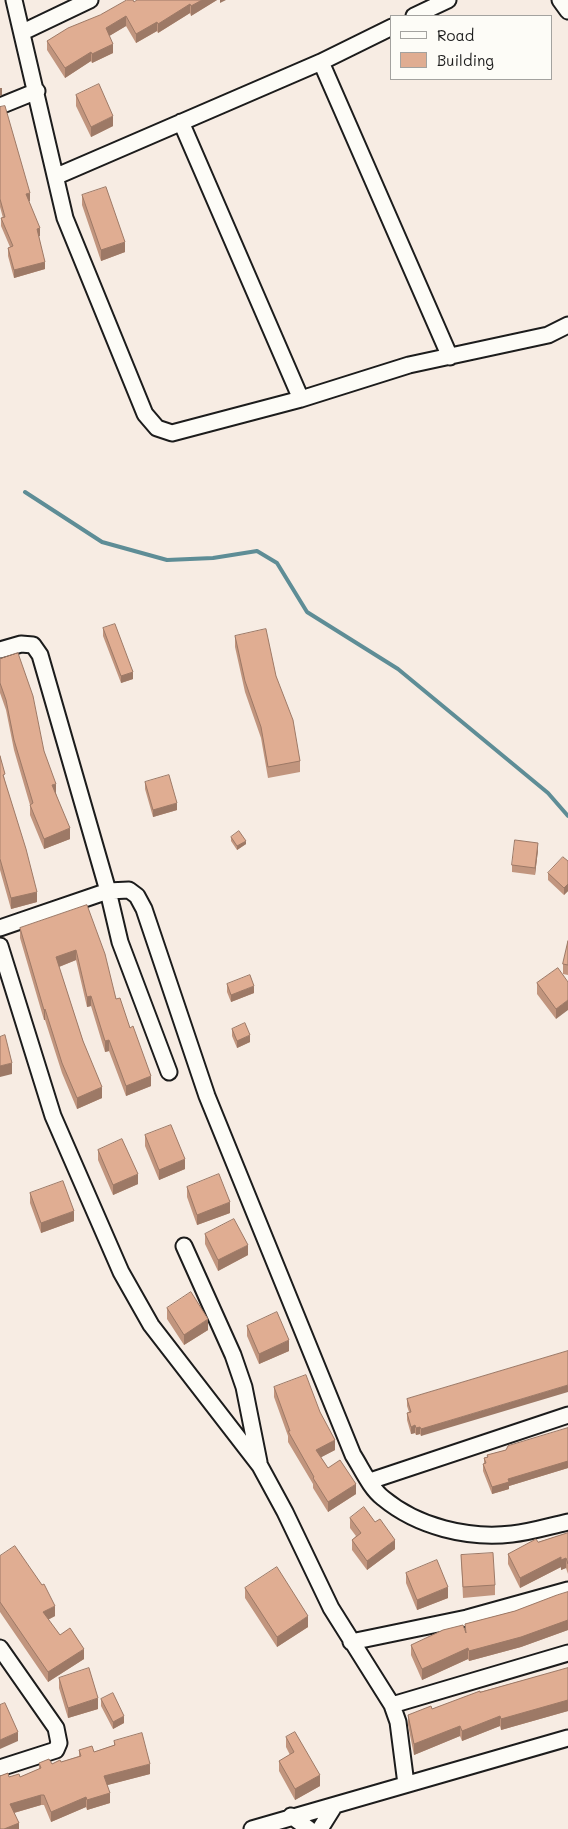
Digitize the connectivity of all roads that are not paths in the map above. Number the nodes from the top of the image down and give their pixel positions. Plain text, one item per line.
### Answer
1 (14, 0) edge
2 (90, 0) edge
3 (448, 0) edge
4 (560, 0) edge
5 (568, 11) edge
6 (416, 15) edge
7 (390, 28) edge
8 (23, 32) junction
9 (320, 62) junction
10 (37, 91) junction
11 (0, 106) edge
12 (181, 122) junction
13 (57, 176) junction
14 (568, 325) edge
15 (450, 357) junction
16 (300, 399) junction
17 (0, 650) edge
18 (108, 891) junction
19 (0, 928) edge
20 (0, 946) edge
21 (169, 1072) dead end
22 (184, 1246) dead end
23 (568, 1415) edge
24 (260, 1466) junction
25 (370, 1481) junction
26 (568, 1522) edge
27 (568, 1590) edge
28 (351, 1642) junction
29 (0, 1648) edge
30 (568, 1653) edge
31 (392, 1705) junction
32 (568, 1738) edge
33 (0, 1768) edge
34 (406, 1784) junction
35 (335, 1805) junction
36 (292, 1823) edge
37 (252, 1829) edge
38 (309, 1829) edge
39 (320, 1829) edge

1 - 8 street
2 - 8 street
3 - 6 street
4 - 5 street
7 - 9 street
8 - 10 street
9 - 12 street
9 - 15 street
10 - 11 street
10 - 13 street
12 - 13 street
12 - 16 street
13 - 16 street
14 - 15 street
15 - 16 street
17 - 18 street
18 - 19 street
18 - 21 street
18 - 25 street
20 - 24 street
22 - 24 street
23 - 25 street
24 - 28 street
25 - 26 street
27 - 28 street
28 - 31 street
29 - 33 street
30 - 31 street
31 - 34 street
32 - 34 street
34 - 35 street
35 - 36 street
35 - 39 street
36 - 37 street
36 - 38 street

